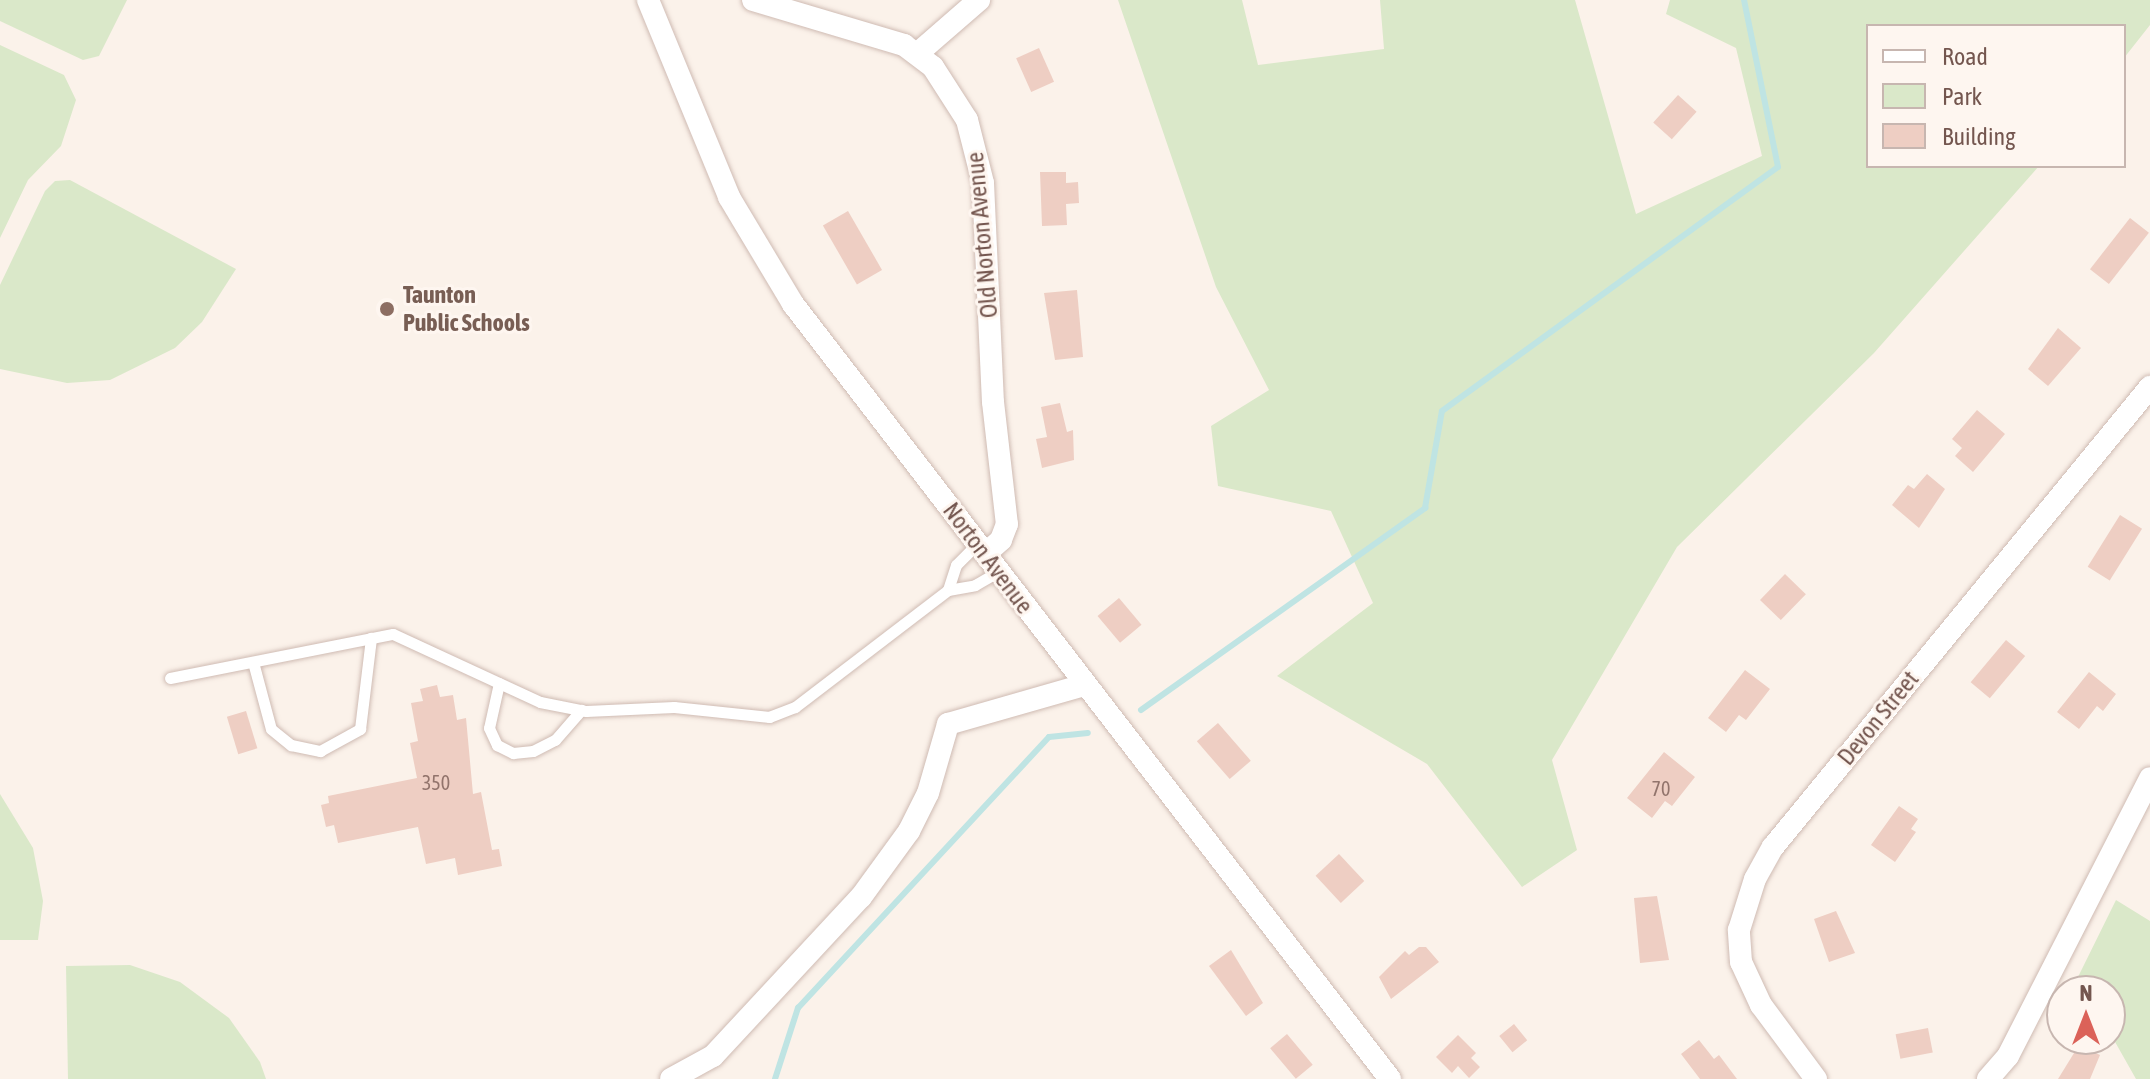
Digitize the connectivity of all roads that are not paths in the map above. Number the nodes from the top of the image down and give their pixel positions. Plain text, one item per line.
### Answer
1 (648, 0) edge
2 (753, 0) edge
3 (979, 0) edge
4 (918, 53) junction
5 (2150, 387) edge
6 (988, 556) junction
7 (948, 590) junction
8 (371, 638) junction
9 (253, 662) junction
10 (170, 678) dead end
11 (499, 683) junction
12 (1084, 685) junction
13 (581, 710) junction
14 (2150, 778) edge
15 (671, 1079) edge
16 (1390, 1079) edge
17 (1816, 1079) edge
18 (1988, 1079) edge

1 - 6 street, Norton Avenue
2 - 4 street, Old Norton Avenue
3 - 4 street
4 - 6 street, Old Norton Avenue
5 - 17 street, Devon Street
6 - 7 lane
6 - 7 lane
6 - 12 street, Norton Avenue
7 - 13 lane
8 - 9 lane
8 - 9 lane
8 - 11 lane
9 - 10 lane
11 - 13 lane
11 - 13 lane
12 - 15 street
12 - 16 street, Norton Avenue
14 - 18 street

